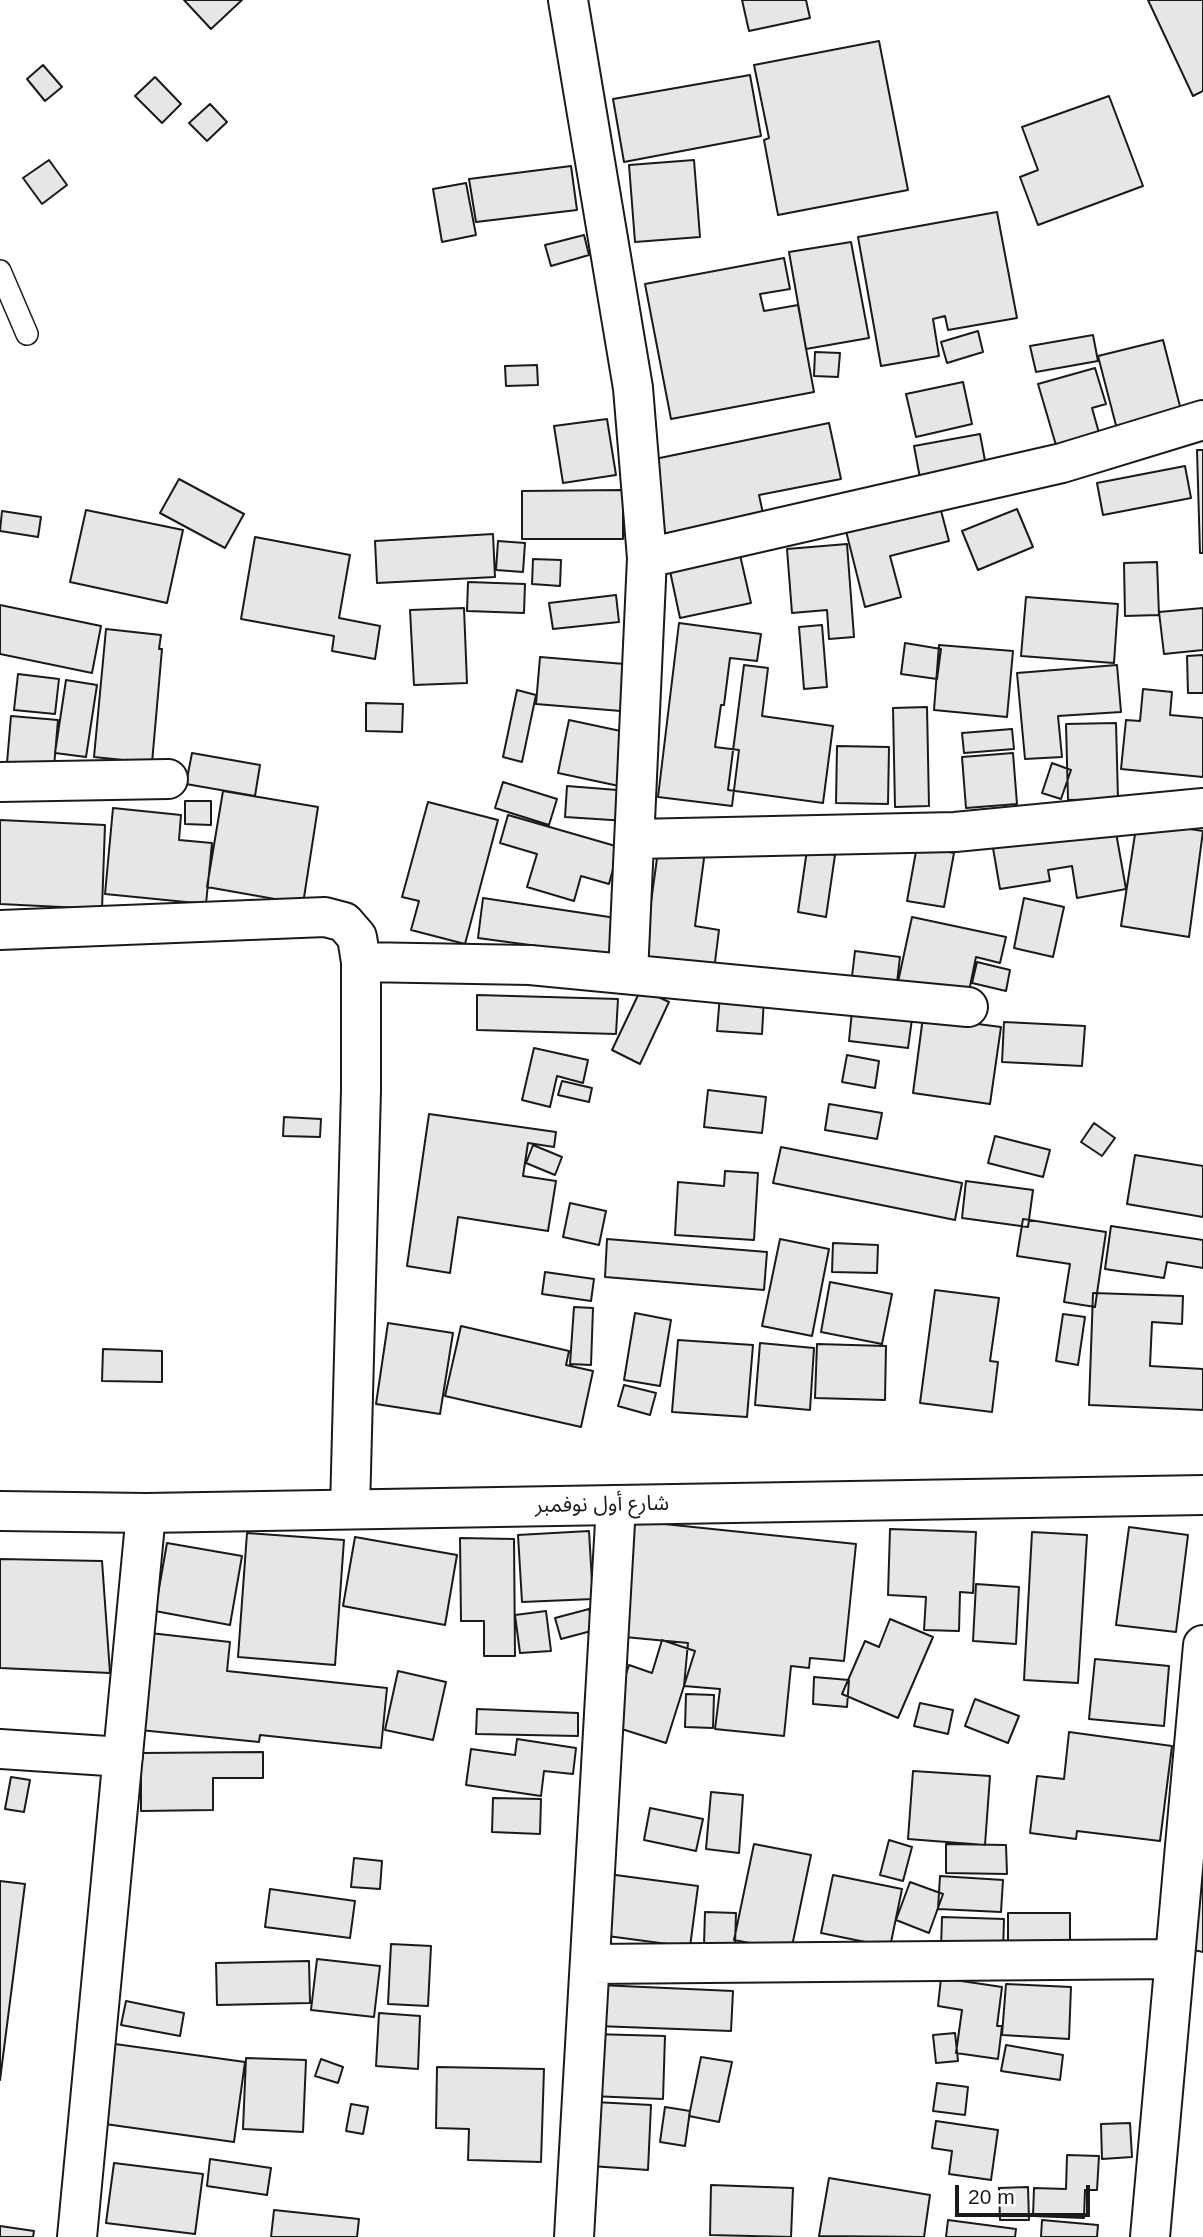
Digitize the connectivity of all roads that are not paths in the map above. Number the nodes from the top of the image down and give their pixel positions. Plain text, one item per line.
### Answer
1 (568, 0) edge
2 (0, 271) edge
3 (27, 334) dead end
4 (1203, 420) edge
5 (647, 558) junction
6 (168, 779) dead end
7 (0, 782) edge
8 (1203, 808) edge
9 (635, 839) junction
10 (0, 930) edge
11 (361, 961) junction
12 (628, 974) junction
13 (968, 1007) dead end
14 (1203, 1495) edge
15 (616, 1505) junction
16 (350, 1509) junction
17 (0, 1511) edge
18 (146, 1513) junction
19 (1203, 1645) edge
20 (0, 1749) edge
21 (122, 1757) junction
22 (1194, 1850) edge
23 (1173, 1959) junction
24 (591, 1964) junction
25 (77, 2237) edge
26 (574, 2237) edge
27 (1150, 2237) edge

1 - 5 street
2 - 3 lane
4 - 5 street
5 - 9 street
6 - 7 street
8 - 9 street
9 - 12 street
10 - 11 street
11 - 12 street
11 - 16 street
12 - 13 street
14 - 15 street, شارع أول نوفمبر
15 - 16 street, شارع أول نوفمبر
15 - 24 street
16 - 18 street, شارع أول نوفمبر
17 - 18 street, شارع أول نوفمبر
18 - 21 street
19 - 22 street
20 - 21 street
21 - 25 street
22 - 23 street
23 - 24 street
23 - 27 street
24 - 26 street

